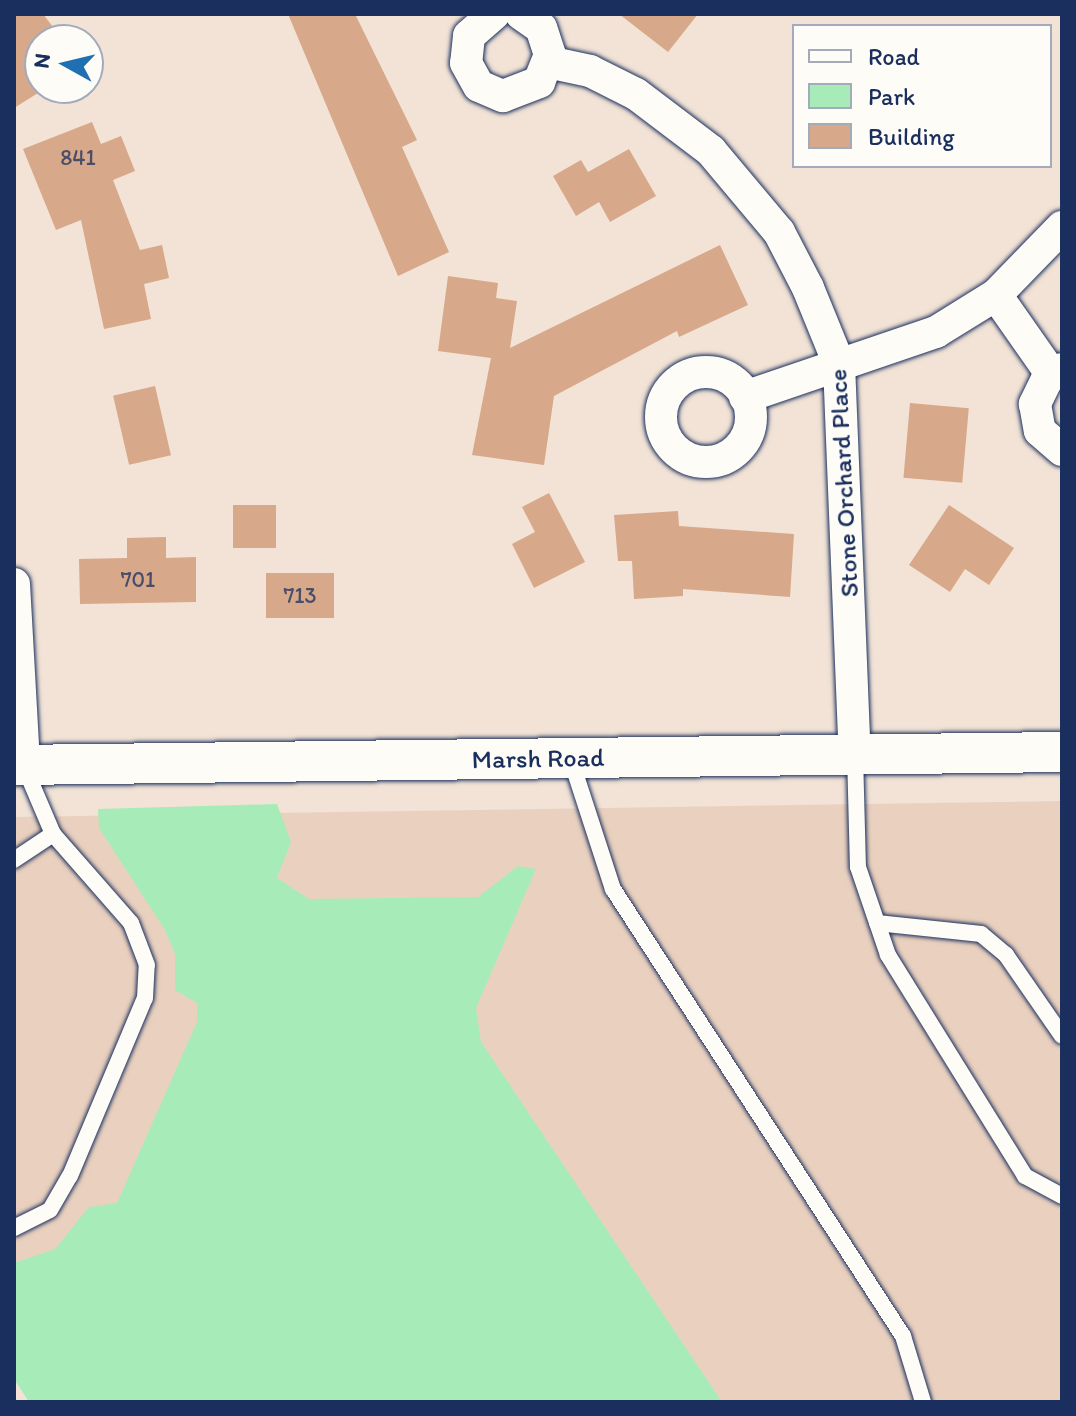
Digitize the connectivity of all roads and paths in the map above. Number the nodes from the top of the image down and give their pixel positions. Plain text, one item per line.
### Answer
1 (494, 14) edge
2 (521, 14) edge
3 (548, 62) junction
4 (1062, 227) edge
5 (996, 295) junction
6 (839, 364) junction
7 (1057, 372) edge
8 (745, 397) dead end
9 (1062, 450) edge
10 (14, 584) edge
11 (1062, 752) edge
12 (855, 754) junction
13 (571, 759) junction
14 (19, 765) edge
15 (53, 834) junction
16 (14, 860) edge
17 (877, 923) junction
18 (1062, 1036) edge
19 (1062, 1196) edge
20 (14, 1228) edge
21 (923, 1402) edge

1 - 3 street
2 - 3 street
3 - 6 street, Stone Orchard Place
4 - 5 street
5 - 6 street
5 - 7 street
6 - 8 street
6 - 12 street, Stone Orchard Place
7 - 9 street
10 - 14 street
11 - 12 street, Marsh Road
12 - 13 street, Marsh Road
12 - 17 lane
13 - 14 street, Marsh Road
13 - 21 lane
14 - 15 lane
15 - 16 lane
15 - 20 lane
17 - 18 lane
17 - 19 lane

